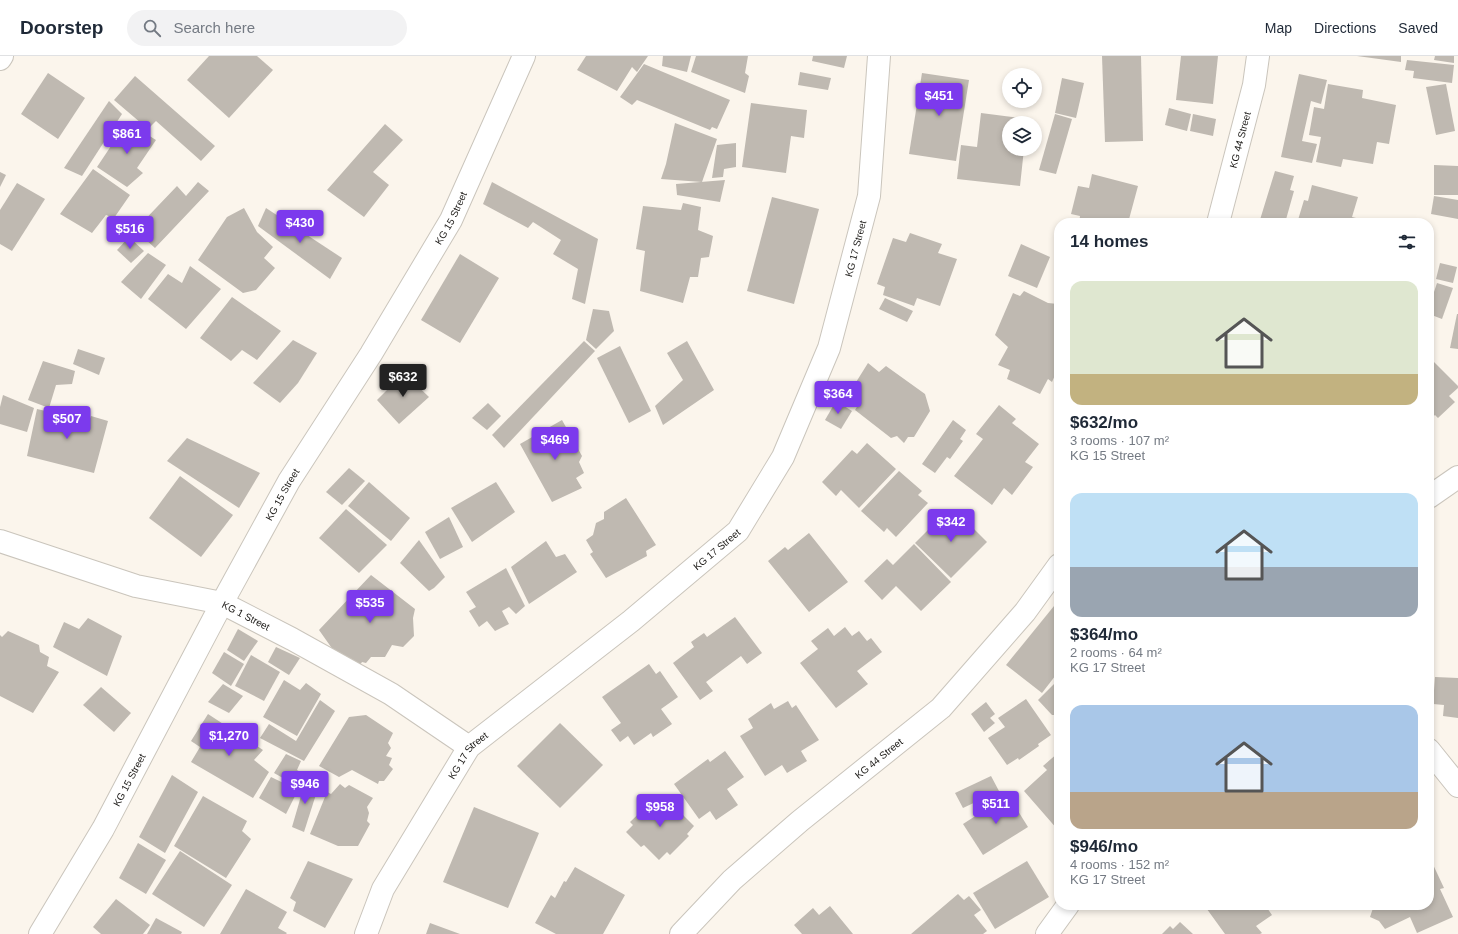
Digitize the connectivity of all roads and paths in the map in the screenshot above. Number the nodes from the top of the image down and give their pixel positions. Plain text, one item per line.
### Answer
1 (2, 56) edge
2 (524, 56) edge
3 (879, 56) edge
4 (1258, 56) edge
5 (0, 59) edge
6 (1219, 218) edge
7 (1458, 477) edge
8 (1434, 494) edge
9 (0, 541) edge
10 (1054, 572) edge
11 (222, 603) junction
12 (468, 747) junction
13 (1434, 756) edge
14 (1458, 786) edge
15 (1064, 910) edge
16 (40, 934) edge
17 (366, 934) edge
18 (681, 934) edge
19 (1047, 934) edge

1 - 5 street
2 - 11 street, KG 15 Street
3 - 12 street, KG 17 Street
4 - 6 street, KG 44 Street
7 - 8 street
9 - 11 street, KG 1 Street
10 - 18 street, KG 44 Street
11 - 12 street, KG 1 Street
11 - 16 street, KG 15 Street
12 - 17 street, KG 17 Street
13 - 14 street
15 - 19 street

